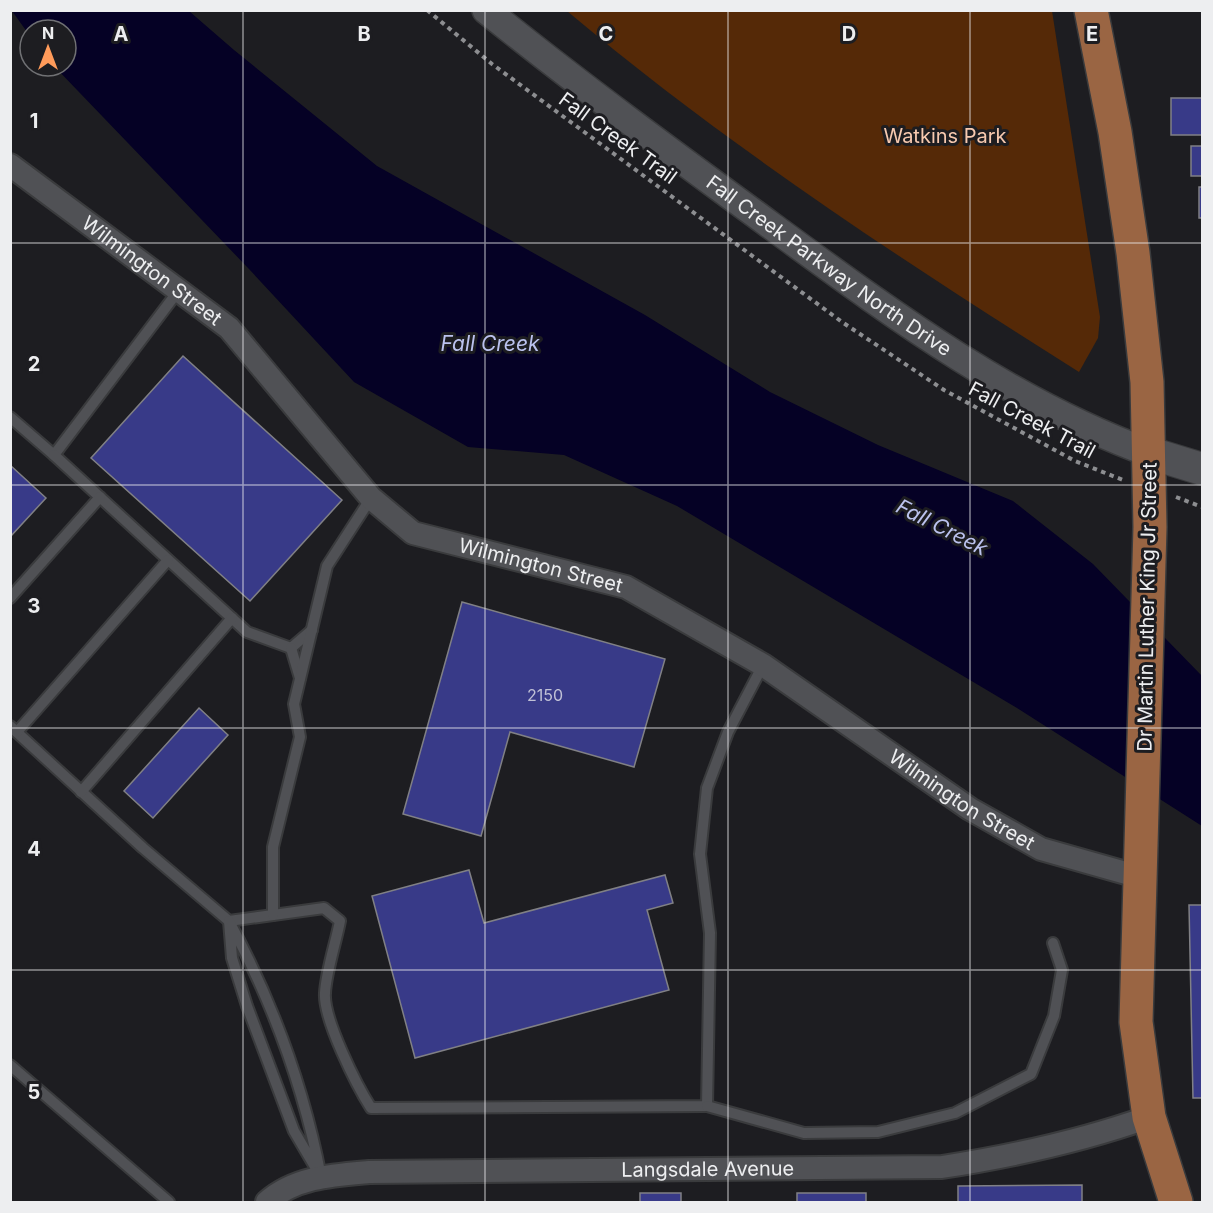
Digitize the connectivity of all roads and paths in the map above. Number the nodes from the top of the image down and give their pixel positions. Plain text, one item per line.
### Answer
1 (427, 10) edge
2 (486, 10) edge
3 (1091, 10) edge
4 (10, 165) edge
5 (179, 290) junction
6 (10, 417) edge
7 (1150, 453) junction
8 (54, 455) junction
9 (1203, 469) edge
10 (1101, 472) dead end
11 (100, 497) junction
12 (371, 498) junction
13 (168, 560) junction
14 (10, 598) edge
15 (232, 618) junction
16 (312, 630) junction
17 (291, 648) junction
18 (763, 665) junction
19 (300, 678) junction
20 (14, 729) edge
21 (81, 792) junction
22 (1140, 877) junction
23 (273, 915) junction
24 (229, 921) junction
25 (1053, 943) dead end
26 (10, 1065) edge
27 (707, 1106) junction
28 (1149, 1117) junction
29 (321, 1178) junction
30 (169, 1203) edge
31 (267, 1203) edge
32 (1176, 1203) edge

1 - 10 path, Fall Creek Trail
2 - 7 street, Fall Creek Parkway North Drive
3 - 7 main road, Dr Martin Luther King Jr Street
4 - 5 street, Wilmington Street
5 - 8 lane
5 - 12 street, Wilmington Street
6 - 8 lane
7 - 9 main road, Fall Creek Parkway North Drive
7 - 22 main road, Dr Martin Luther King Jr Street
8 - 11 lane
11 - 13 lane
11 - 14 lane
12 - 16 lane
12 - 18 street, Wilmington Street
13 - 15 lane
13 - 20 lane
15 - 17 lane
15 - 21 lane
16 - 17 lane
16 - 19 lane
17 - 19 lane
18 - 22 street, Wilmington Street
18 - 27 lane
19 - 23 lane
20 - 21 lane
21 - 24 lane
22 - 28 main road, Dr Martin Luther King Jr Street
23 - 24 lane
23 - 27 lane
24 - 29 lane
24 - 29 lane
25 - 27 lane
26 - 30 lane
28 - 29 street, Langsdale Avenue
28 - 32 main road, Dr Martin Luther King Jr Street
29 - 31 street, Langsdale Avenue

